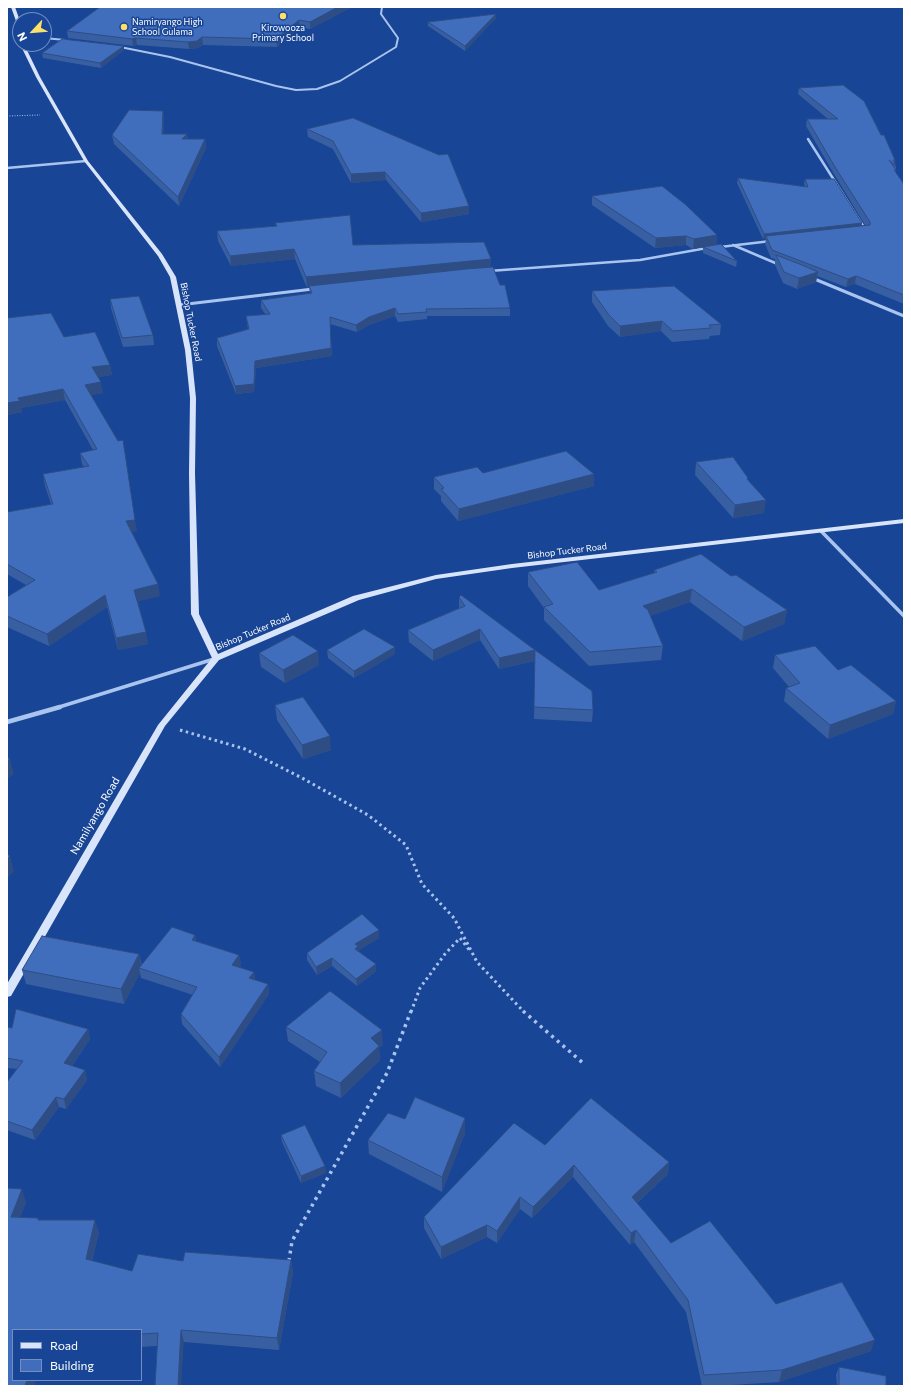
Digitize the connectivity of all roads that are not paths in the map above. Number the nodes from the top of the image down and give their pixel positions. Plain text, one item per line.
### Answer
1 (382, 7) edge
2 (52, 39) edge
3 (66, 40) edge
4 (119, 47) edge
5 (26, 52) edge
6 (808, 139) dead end
7 (86, 161) junction
8 (7, 168) edge
9 (864, 232) edge
10 (777, 241) edge
11 (732, 245) junction
12 (784, 266) edge
13 (485, 271) edge
14 (806, 275) edge
15 (314, 289) edge
16 (179, 305) junction
17 (904, 316) edge
18 (904, 521) edge
19 (821, 531) junction
20 (904, 616) edge
21 (216, 658) junction
22 (7, 722) edge
23 (7, 993) edge

1 - 4 street
2 - 3 street
5 - 7 main road, Bishop Tucker Road
6 - 9 street
7 - 8 street
7 - 16 main road, Bishop Tucker Road
10 - 11 street
11 - 12 street
11 - 13 street
14 - 17 street
15 - 16 street
16 - 21 main road, Bishop Tucker Road
18 - 19 main road, Bishop Tucker Road
19 - 20 street
19 - 21 main road, Bishop Tucker Road
21 - 22 street
21 - 23 main road, Namilyango Road

